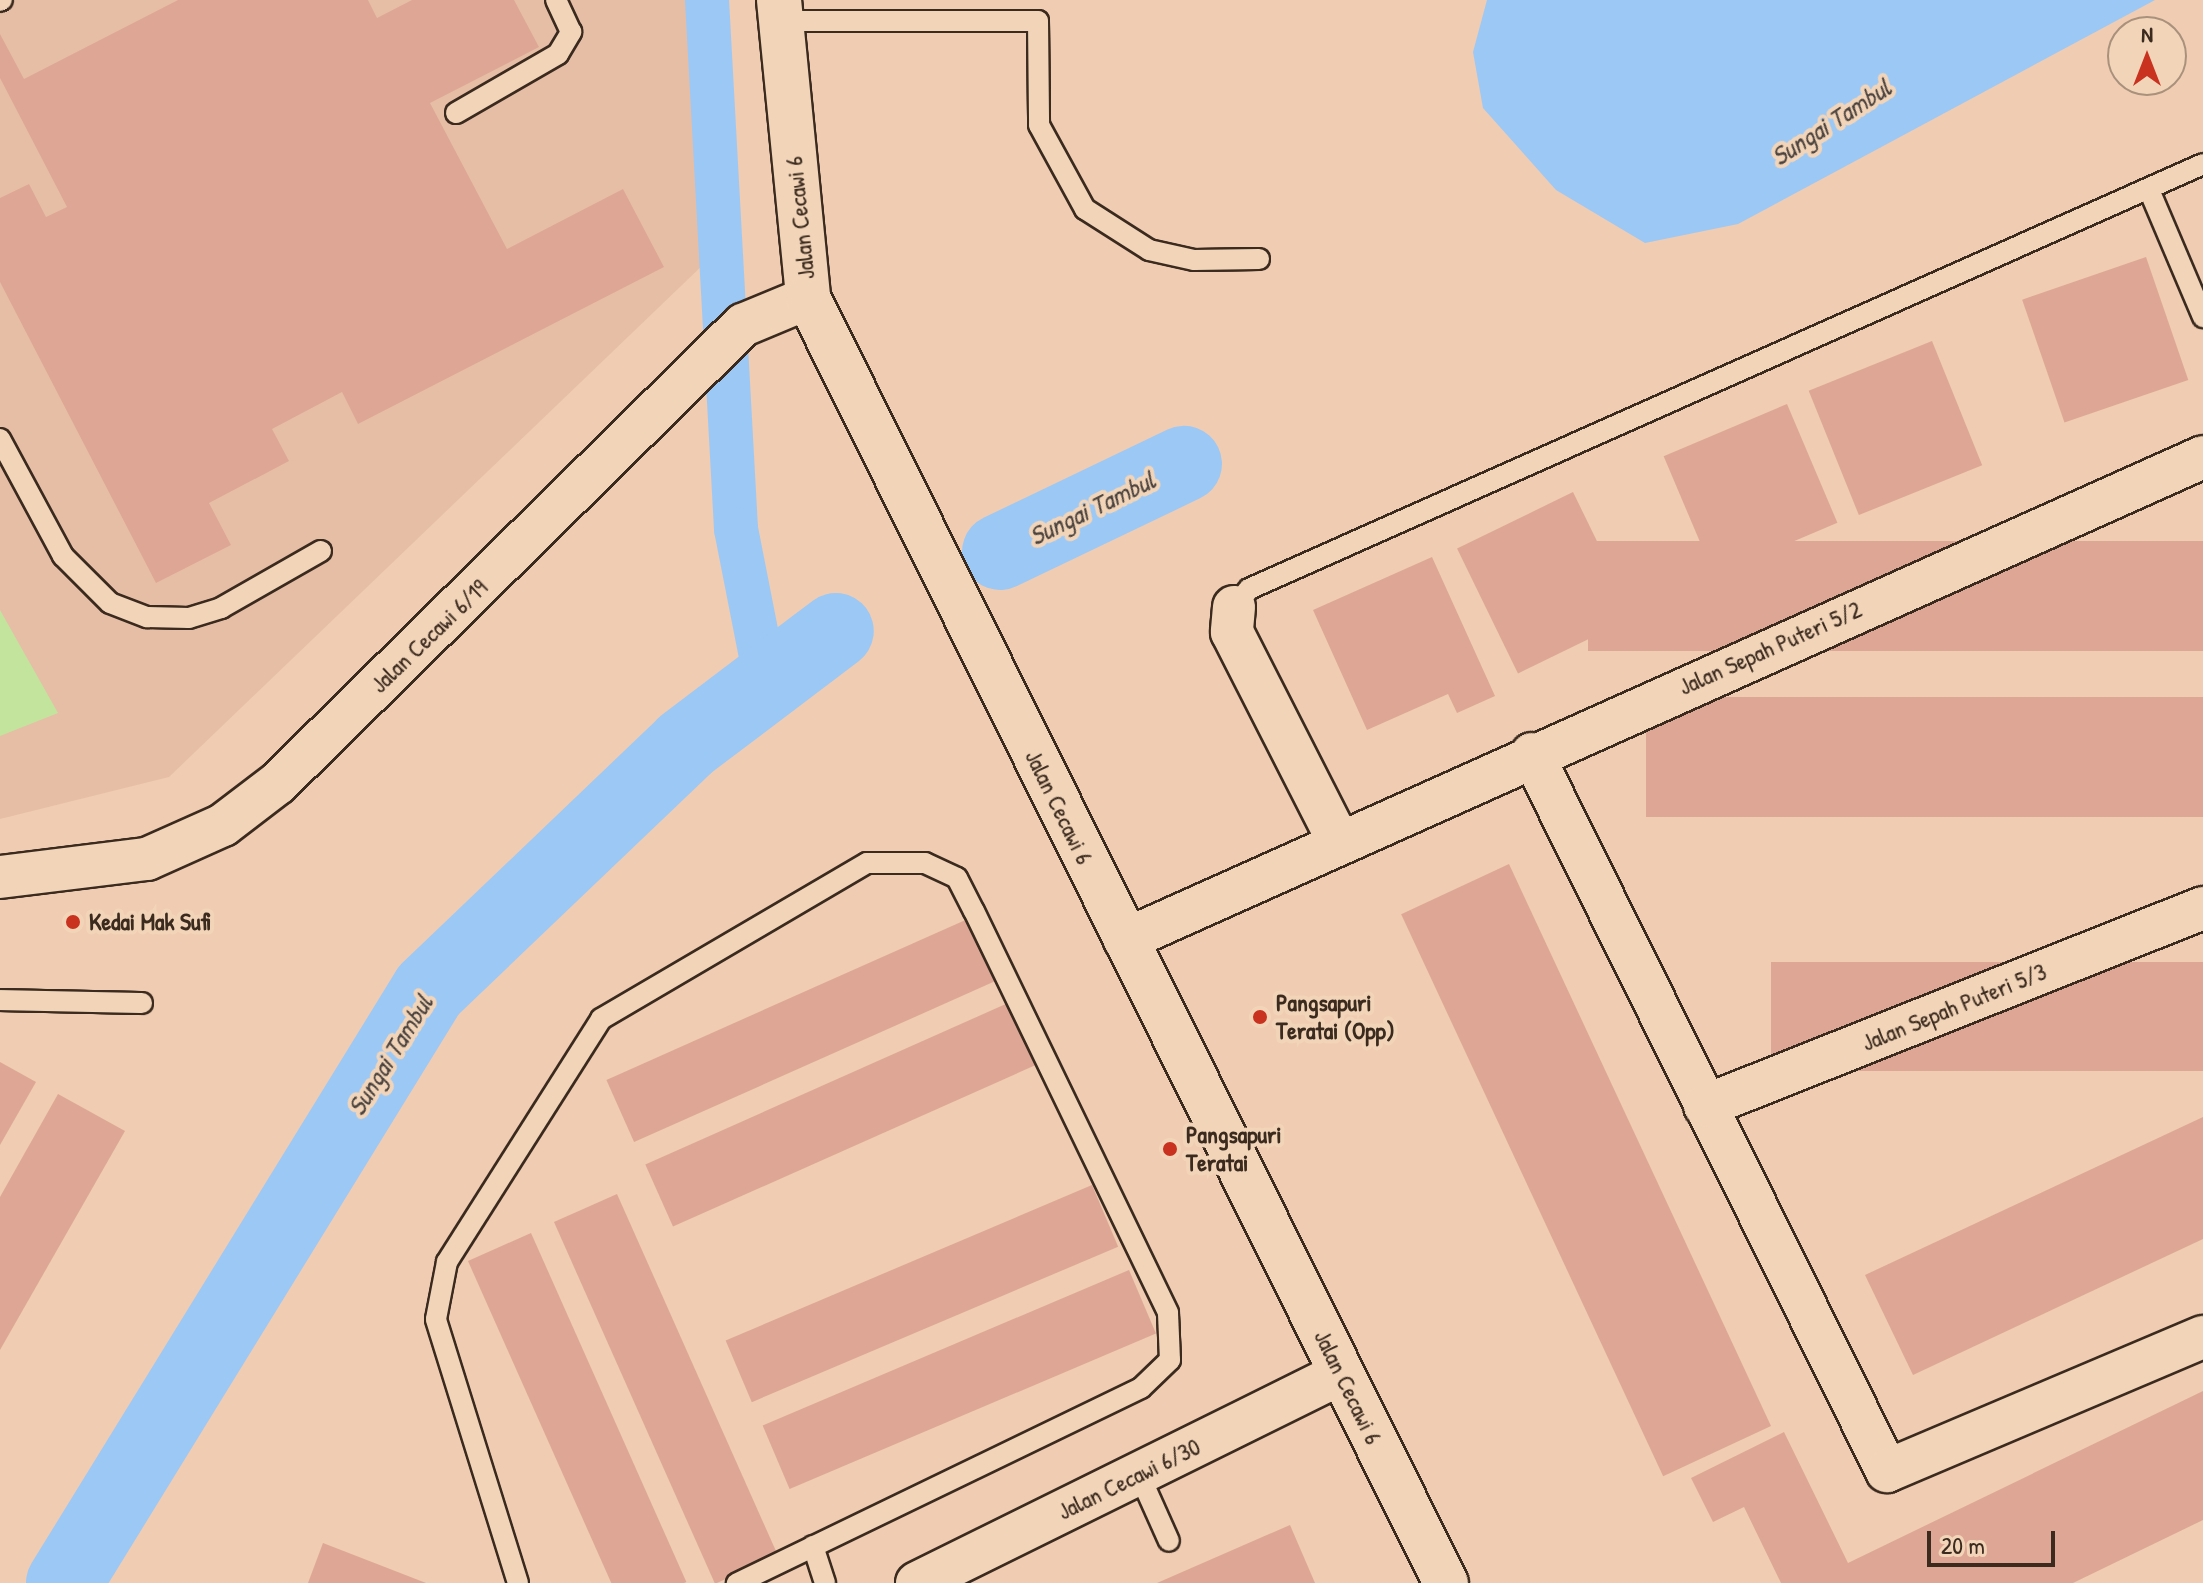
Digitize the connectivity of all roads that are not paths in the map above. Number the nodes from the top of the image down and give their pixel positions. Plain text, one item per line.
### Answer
1 (556, 0) edge
2 (780, 10) edge
3 (456, 113) dead end
4 (2203, 164) edge
5 (2150, 192) junction
6 (1259, 259) dead end
7 (808, 298) junction
8 (2203, 317) edge
9 (0, 439) edge
10 (2203, 457) edge
11 (321, 551) dead end
12 (1234, 607) joint
13 (1532, 754) junction
14 (1339, 842) junction
15 (0, 877) edge
16 (2203, 908) edge
17 (1125, 940) junction
18 (0, 1000) edge
19 (142, 1003) dead end
20 (1705, 1106) junction
21 (2203, 1337) edge
22 (1341, 1373) junction
23 (1139, 1474) junction
24 (1169, 1541) dead end
25 (813, 1546) junction
26 (518, 1583) edge
27 (737, 1583) edge
28 (825, 1583) edge
29 (917, 1583) edge
30 (1446, 1583) edge

1 - 3 lane
2 - 6 lane
2 - 7 street, Jalan Cecawi 6
4 - 5 lane
5 - 8 lane
5 - 12 lane
7 - 15 street, Jalan Cecawi 6/19
7 - 17 street, Jalan Cecawi 6
9 - 11 lane
10 - 13 street, Jalan Sepah Puteri 5/2
12 - 14 street
13 - 14 street, Jalan Sepah Puteri 5/2
13 - 20 street
14 - 17 street, Jalan Sepah Puteri 5/2
16 - 20 street, Jalan Sepah Puteri 5/3
17 - 22 street, Jalan Cecawi 6
18 - 19 lane
20 - 21 street
22 - 23 street, Jalan Cecawi 6/30
22 - 30 street, Jalan Cecawi 6
23 - 24 lane
23 - 29 street, Jalan Cecawi 6/30
25 - 26 lane
25 - 27 lane
25 - 28 lane

